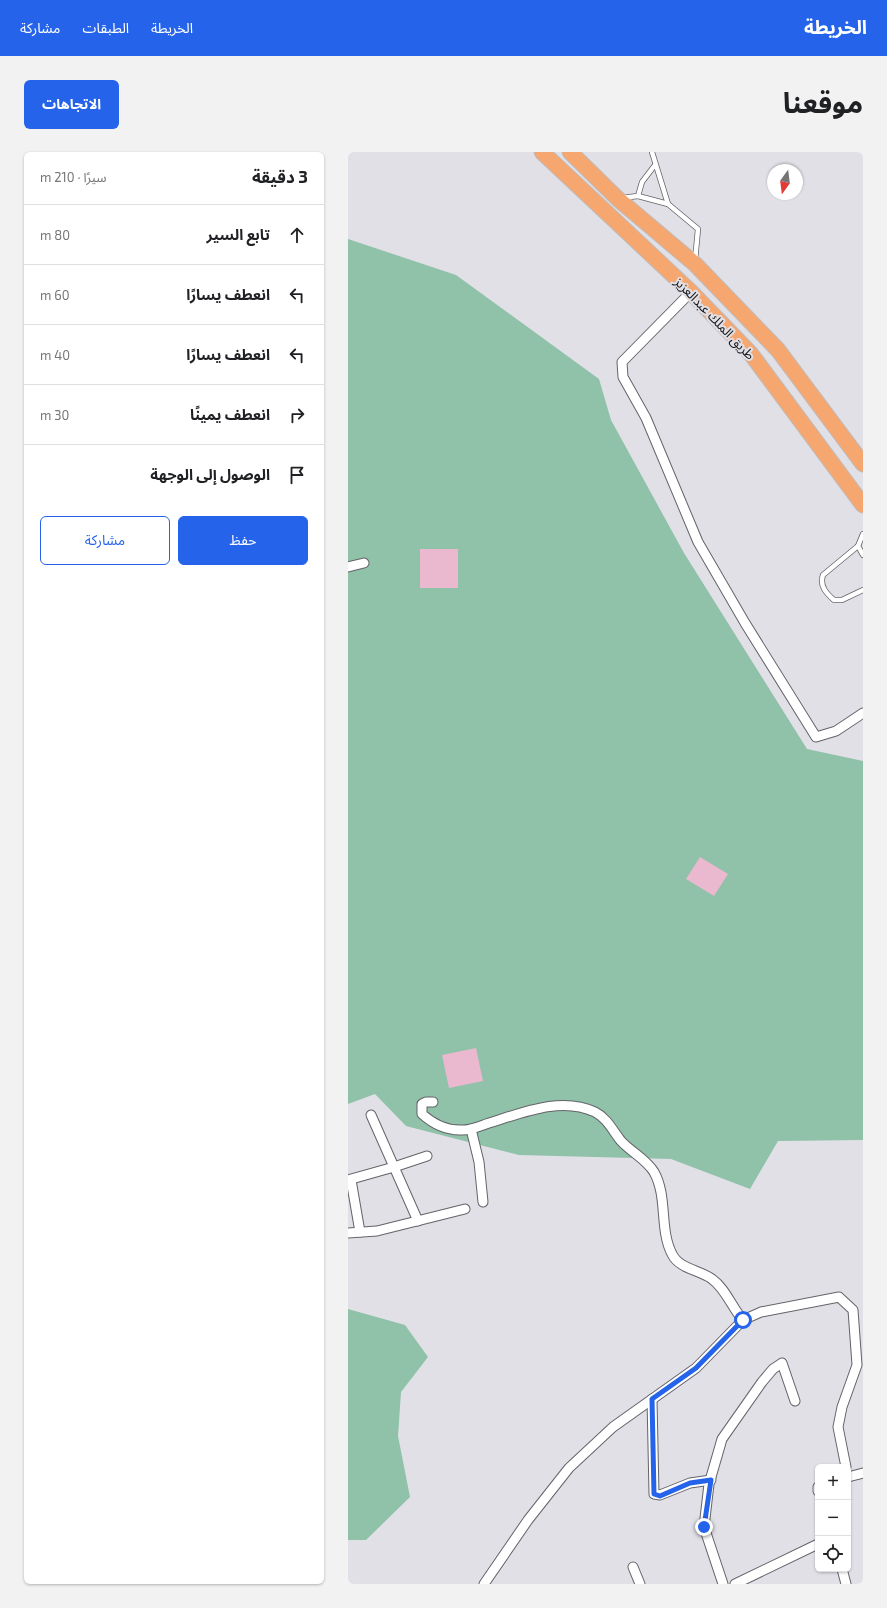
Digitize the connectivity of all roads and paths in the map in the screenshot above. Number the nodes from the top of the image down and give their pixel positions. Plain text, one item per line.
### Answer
1 (542, 152) edge
2 (570, 152) edge
3 (652, 152) edge
4 (655, 165) junction
5 (638, 196) junction
6 (618, 198) junction
7 (668, 204) junction
8 (695, 264) junction
9 (691, 292) junction
10 (863, 463) edge
11 (863, 505) edge
12 (863, 534) edge
13 (858, 546) junction
14 (863, 555) edge
15 (364, 563) dead end
16 (348, 567) edge
17 (863, 590) edge
18 (863, 713) edge
19 (432, 1102) dead end
20 (371, 1115) dead end
21 (471, 1129) junction
22 (428, 1156) dead end
23 (394, 1167) junction
24 (350, 1180) edge
25 (483, 1202) dead end
26 (465, 1209) dead end
27 (418, 1221) junction
28 (360, 1232) junction
29 (348, 1233) edge
30 (743, 1320) junction
31 (652, 1399) junction
32 (795, 1400) dead end
33 (845, 1464) edge
34 (863, 1473) edge
35 (851, 1476) edge
36 (711, 1480) junction
37 (815, 1545) edge
38 (634, 1566) dead end
39 (843, 1572) edge
40 (484, 1584) edge
41 (640, 1584) edge
42 (723, 1584) edge
43 (735, 1584) edge
44 (846, 1584) edge

1 - 9 highway, طريق الملك عبدالعزيز
2 - 6 highway, طريق الملك عبدالعزيز
3 - 4 lane
4 - 5 lane
4 - 7 lane
5 - 6 lane
5 - 7 lane
6 - 8 highway, طريق الملك عبدالعزيز
7 - 8 lane
8 - 10 highway, طريق الملك عبدالعزيز
9 - 11 highway, طريق الملك عبدالعزيز
9 - 18 street
12 - 13 lane
13 - 14 lane
13 - 17 lane
15 - 16 street
19 - 21 street
20 - 23 street
21 - 25 street
21 - 30 street
22 - 23 street
23 - 24 street
23 - 27 street
24 - 28 street
26 - 27 street
27 - 28 street
28 - 29 street
30 - 31 street
30 - 33 street
31 - 36 street
31 - 40 street
32 - 36 street
34 - 35 street
36 - 42 street
37 - 43 street
38 - 41 street
39 - 44 street

